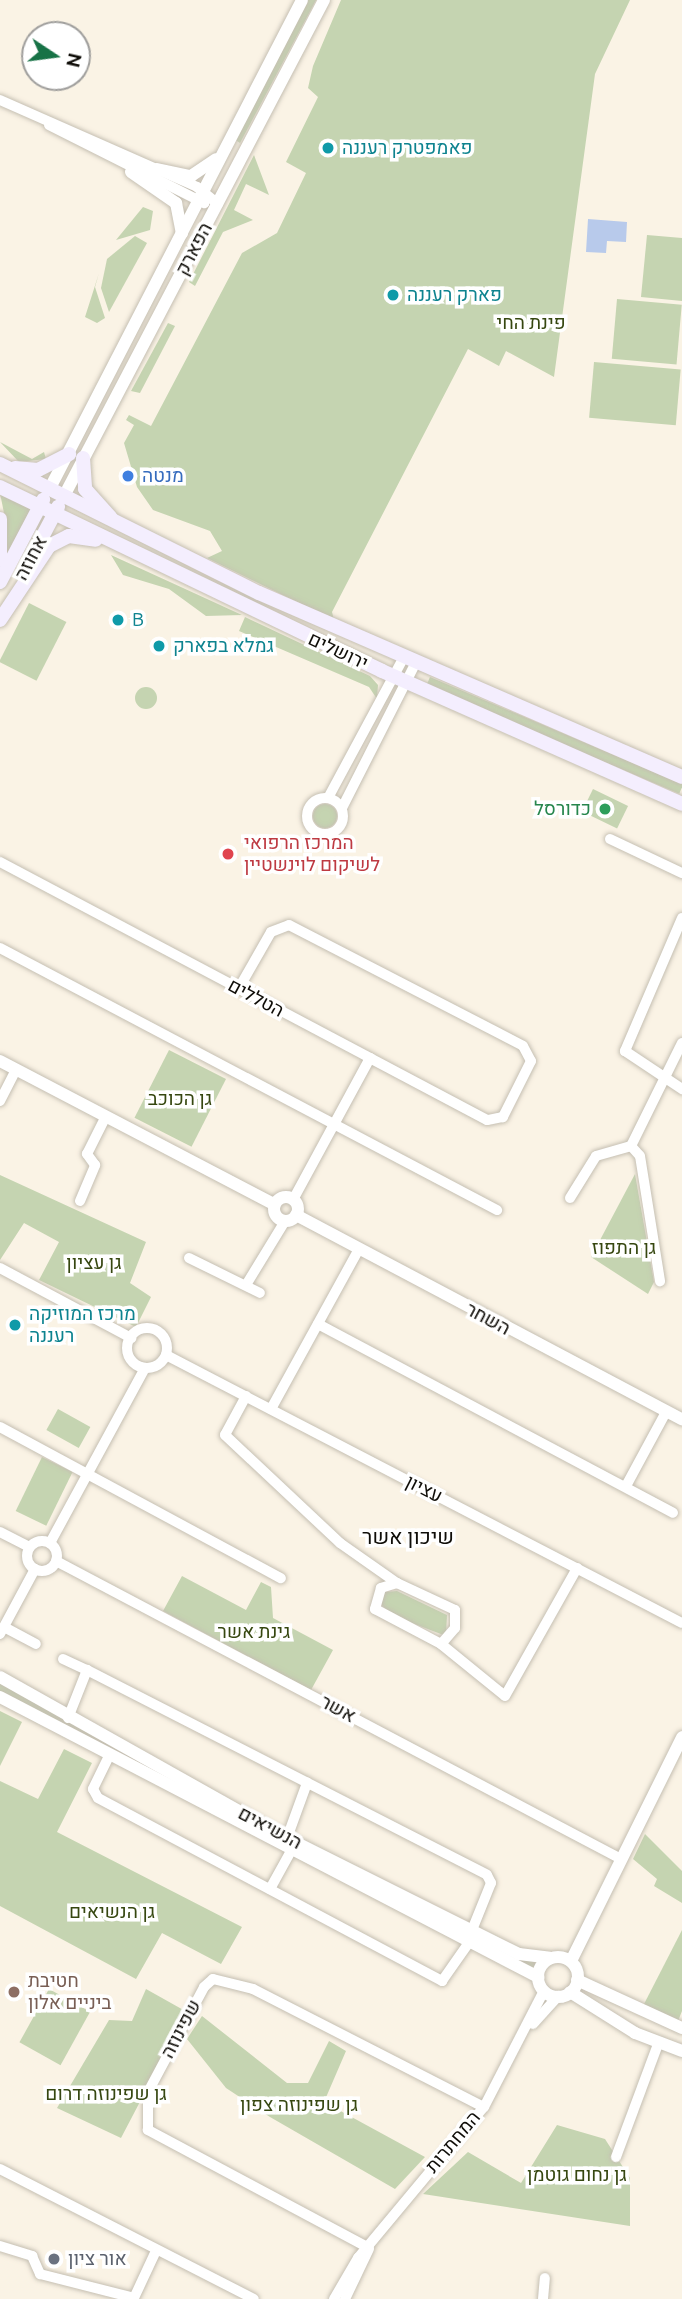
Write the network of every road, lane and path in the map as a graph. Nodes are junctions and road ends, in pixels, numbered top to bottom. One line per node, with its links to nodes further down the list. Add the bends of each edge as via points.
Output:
1 (302, 0): 5 (street, הפארק)
2 (324, 0): 9 (street, הפארק)
3 (0, 100): 4 (street)
4 (48, 125): 6 (street); 7 (street)
5 (226, 149): 6 (street, via 199,174); 8 (street, הפארק)
6 (157, 169): 8 (street)
7 (131, 172): 8 (street); 10 (street, via 176,203 183,221)
8 (203, 197): 9 (street); 10 (street, הפארק)
9 (218, 204): 11 (street, הפארק)
10 (180, 243): 11 (street, הפארק)
11 (76, 456): 12 (main road, via 38,470); 14 (street, הפארק); 15 (street, הפארק); 19 (main road, via 87,494)
12 (3, 465): 14 (main road, ירושלים)
13 (0, 487): 16 (main road, ירושלים)
14 (48, 490): 15 (main road, ירושלים); 16 (main road, אחוזה)
15 (63, 498): 17 (main road, אחוזה); 19 (main road, ירושלים)
16 (39, 507): 17 (main road, ירושלים); 22 (main road, אחוזה)
17 (55, 514): 20 (main road, ירושלים); 23 (main road, אחוזה)
18 (0, 519): 21 (main road)
19 (121, 527): 24 (main road, ירושלים)
20 (115, 544): 23 (main road, via 79,537 54,541); 25 (main road, ירושלים)
21 (0, 560)
22 (0, 582)
23 (0, 619)
24 (409, 662): 25 (street); 26 (main road, ירושלים)
25 (400, 680): 27 (street); 28 (main road, ירושלים); 29 (street)
26 (682, 777)
27 (328, 798): 29 (street); 29 (street, via 309,807 312,829 336,831)
28 (682, 804)
29 (342, 808)
30 (610, 839): 32 (street)
31 (0, 862): 35 (street, הטללים)
32 (682, 873)
33 (682, 918): 40 (street, via 625,1051)
34 (0, 948): 44 (street)
35 (239, 988): 37 (street, הטללים); 37 (street, הטללים, via 271,932 289,925 523,1046 531,1061 503,1116 487,1120)
36 (682, 1043): 40 (street)
37 (370, 1058): 44 (street)
38 (0, 1061): 39 (street)
39 (16, 1069): 42 (street); 43 (street)
40 (666, 1076): 41 (street); 45 (street)
41 (682, 1088)
42 (0, 1101)
43 (106, 1116): 48 (street, via 87,1154 95,1165); 49 (street)
44 (337, 1121): 47 (street); 50 (street)
45 (631, 1146): 46 (street, via 596,1156); 55 (street, via 640,1156)
46 (570, 1198)
47 (293, 1200): 49 (street); 51 (street)
48 (80, 1201)
49 (275, 1205): 51 (street)
50 (497, 1210)
51 (291, 1218): 52 (street, השחר); 56 (street)
52 (359, 1249): 58 (street); 64 (street, השחר)
53 (189, 1258): 56 (street)
54 (0, 1268): 59 (street)
55 (660, 1281)
56 (246, 1285): 57 (street)
57 (260, 1293)
58 (318, 1324): 63 (street); 68 (street)
59 (131, 1338): 60 (street, via 145,1328 158,1332); 61 (street, via 130,1358)
60 (166, 1355): 61 (street); 62 (street, עציון)
61 (145, 1368): 67 (street)
62 (246, 1396): 63 (street, עציון); 77 (street, via 225,1435 340,1543)
63 (271, 1409): 74 (street, עציון)
64 (666, 1412): 65 (street, השחר); 68 (street)
65 (682, 1419)
66 (0, 1427): 67 (street)
67 (85, 1470): 71 (street); 76 (street)
68 (626, 1486): 69 (street)
69 (673, 1514)
70 (0, 1532): 72 (street)
71 (50, 1543): 72 (street); 73 (street)
72 (29, 1547): 75 (street, via 28,1562)
73 (56, 1561): 75 (street, via 45,1571); 91 (street, אשר)
74 (577, 1568): 78 (street, עציון); 81 (street, via 505,1696)
75 (35, 1569): 79 (street)
76 (281, 1577)
77 (397, 1583): 81 (street, via 455,1610 455,1628); 81 (street, via 381,1588 375,1609)
78 (682, 1623)
79 (2, 1631): 80 (street)
80 (36, 1644)
81 (441, 1644)
82 (63, 1659): 83 (street)
83 (87, 1670): 86 (street); 89 (street)
84 (0, 1677): 86 (street, הנשיאים)
85 (0, 1697): 88 (street, הנשיאים)
86 (68, 1718): 90 (street, הנשיאים)
87 (682, 1737): 91 (street)
88 (110, 1754): 90 (street, הנשיאים); 92 (street, via 93,1789 98,1798)
89 (307, 1783): 90 (street); 93 (street, via 487,1875 491,1883)
90 (289, 1844): 92 (street); 93 (street, הנשיאים)
91 (620, 1858): 95 (street)
92 (270, 1889): 93 (street, via 442,1981)
93 (471, 1935): 94 (street, הנשיאים, via 519,1954); 96 (street, הנשיאים)
94 (550, 1958): 95 (street); 96 (street)
95 (571, 1961): 97 (street)
96 (538, 1977): 98 (street)
97 (577, 1980): 99 (street); 100 (street)
98 (544, 1992): 99 (street); 101 (street, המחתרות)
99 (564, 1994): 101 (street, המחתרות); 102 (street)
100 (682, 2028)
101 (528, 2030): 104 (street, המחתרות)
102 (658, 2044): 103 (street); 105 (street)
103 (682, 2051)
104 (484, 2107): 108 (street, המחתרות); 108 (street, שפינוזה, via 253,1989 213,1979 204,1987 148,2092 148,2130)
105 (617, 2157)
106 (0, 2169): 109 (street)
107 (0, 2246): 109 (street, via 32,2256 40,2274 134,2298)
108 (369, 2248): 111 (street, המחתרות); 113 (street, המחתרות)
109 (155, 2253): 112 (street)
110 (545, 2278): 116 (street)
111 (353, 2286): 114 (street, המחתרות); 115 (street)
112 (254, 2299)
113 (334, 2299)
114 (345, 2299)
115 (354, 2299)
116 (543, 2299)

